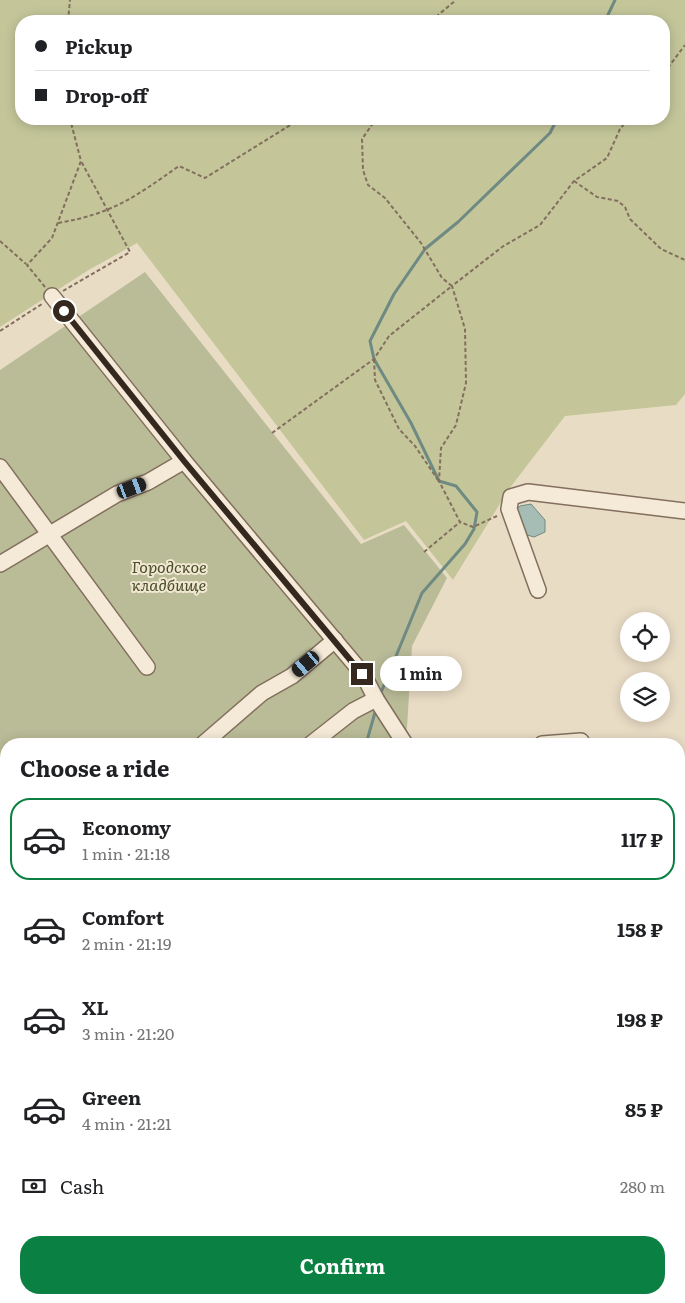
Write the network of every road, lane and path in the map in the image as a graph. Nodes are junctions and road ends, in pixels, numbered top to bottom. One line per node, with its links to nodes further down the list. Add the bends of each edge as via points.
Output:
1 (70, 0): 3 (path)
2 (456, 0): 4 (path)
3 (69, 15)
4 (438, 15)
5 (685, 45): 6 (path)
6 (670, 65)
7 (72, 125): 11 (path)
8 (290, 125): 13 (path, via 205,178 179,166 130,201)
9 (372, 125): 19 (path, via 362,139 363,170 368,184 385,198 421,243 442,278)
10 (623, 125): 12 (path, via 607,158)
11 (81, 161): 13 (path); 14 (path)
12 (574, 181): 17 (path, via 597,197 618,201 625,207 630,220 661,249); 19 (path, via 540,225 502,247)
13 (108, 210): 14 (path, via 90,218); 16 (path)
14 (58, 223): 18 (path, via 52,238)
15 (0, 241): 18 (path)
16 (130, 252)
17 (685, 260)
18 (27, 264): 20 (path)
19 (452, 286): 21 (path, via 388,336); 25 (path, via 465,329 466,383 456,426 441,448)
20 (52, 296): 23 (street)
21 (374, 359): 22 (path); 25 (path, via 374,380 399,429)
22 (272, 433)
23 (184, 461): 29 (street, via 148,482 116,494); 33 (street)
24 (0, 467): 29 (street)
25 (439, 481): 28 (path)
26 (508, 509): 27 (street, via 510,497 528,492); 28 (path, via 475,526); 32 (street)
27 (685, 511)
28 (460, 522): 30 (path)
29 (48, 535): 31 (street); 34 (street)
30 (424, 552)
31 (0, 564)
32 (538, 590)
33 (335, 640): 35 (street, via 362,674); 36 (street, via 292,676 262,693)
34 (147, 667)
35 (376, 699): 37 (street, via 353,711); 38 (street)
36 (210, 738)
37 (319, 738)
38 (402, 738)

